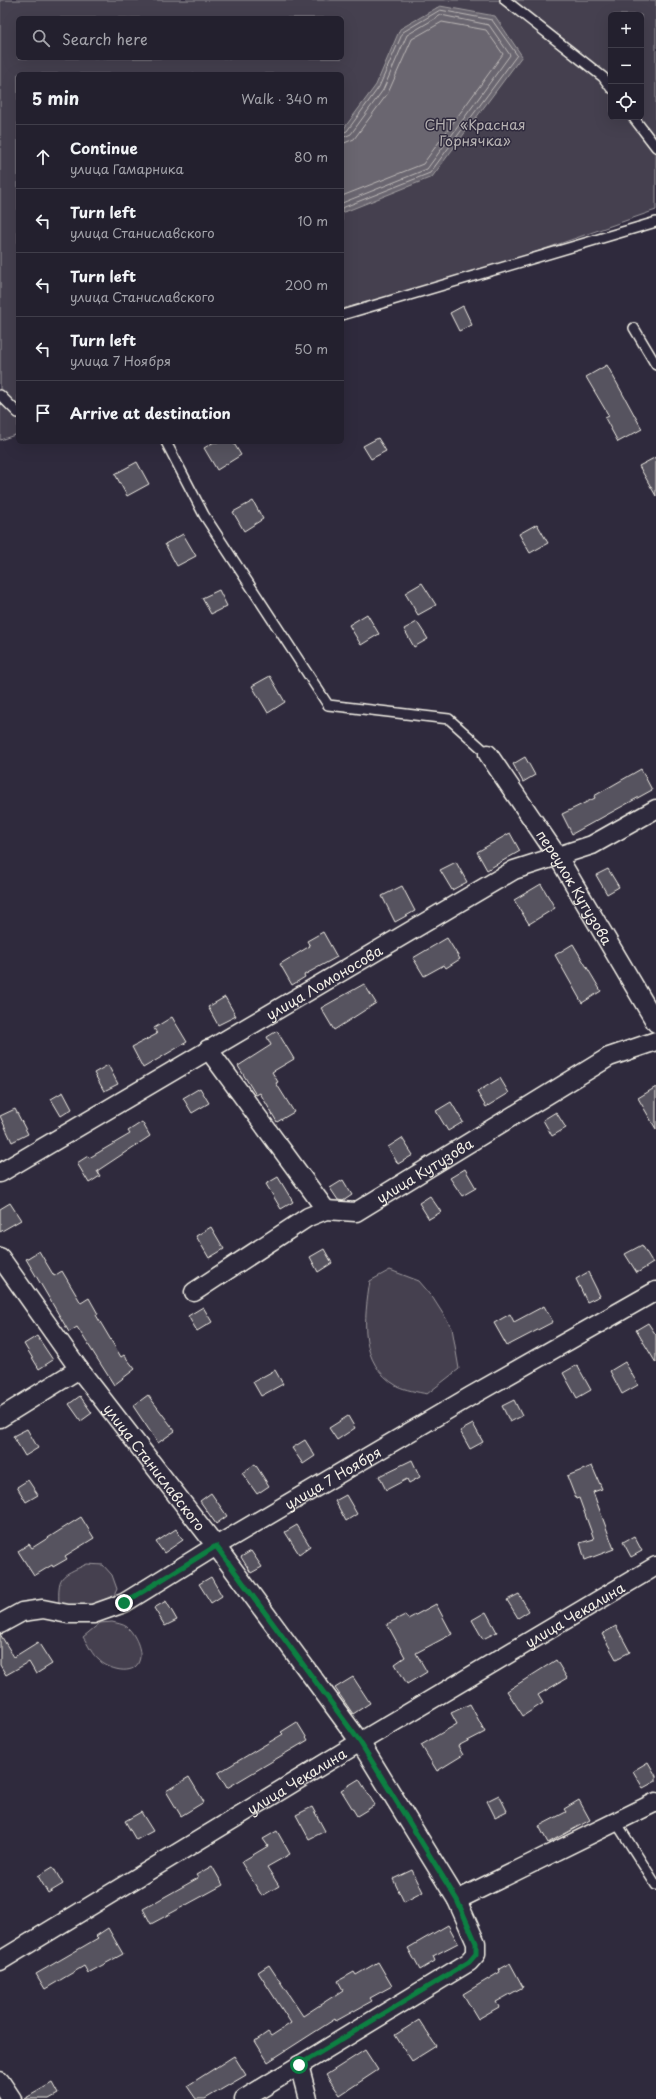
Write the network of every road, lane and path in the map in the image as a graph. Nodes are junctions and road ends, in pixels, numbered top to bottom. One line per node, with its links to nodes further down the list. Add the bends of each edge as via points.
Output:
1 (505, 0): 2 (lane)
2 (608, 84)
3 (635, 120): 4 (lane)
4 (656, 147)
5 (656, 222): 6 (lane)
6 (344, 314)
7 (634, 328): 8 (lane)
8 (656, 365)
9 (0, 395): 10 (lane)
10 (16, 411)
11 (167, 444): 12 (lane, via 204,515 328,706 449,719)
12 (488, 754): 14 (street, переулок Кутузова)
13 (656, 809): 14 (street, улица Ломоносова, via 592,845)
14 (558, 857): 15 (street, переулок Кутузова); 17 (street, улица Ломоносова, via 514,870)
15 (656, 1023)
16 (656, 1041): 19 (street, улица Кутузова, via 609,1057 356,1212)
17 (208, 1049): 18 (street, улица Ломоносова); 19 (street)
18 (0, 1173)
19 (326, 1210): 22 (street, улица Кутузова, via 308,1217)
20 (0, 1257): 23 (street, улица Станиславского)
21 (656, 1291): 25 (street, улица 7 Ноября)
22 (194, 1292)
23 (79, 1369): 24 (street); 25 (street, улица Станиславского)
24 (0, 1418)
25 (216, 1546): 27 (street, улица 7 Ноября, via 124,1603 93,1614 68,1614 43,1609 22,1612); 28 (street, улица Станиславского)
26 (656, 1566): 28 (street, улица Чекалина)
27 (0, 1624)
28 (360, 1742): 32 (street, улица Станиславского); 33 (street, улица Чекалина)
29 (656, 1802): 30 (street)
30 (616, 1822): 31 (lane); 32 (street)
31 (656, 1884)
32 (457, 1900): 34 (street, улица Станиславского, via 476,1943 476,1954 469,1962)
33 (0, 1961)
34 (299, 2065): 37 (street); 38 (street)
35 (0, 2081): 36 (street)
36 (12, 2099)
37 (244, 2099)
38 (308, 2099)

